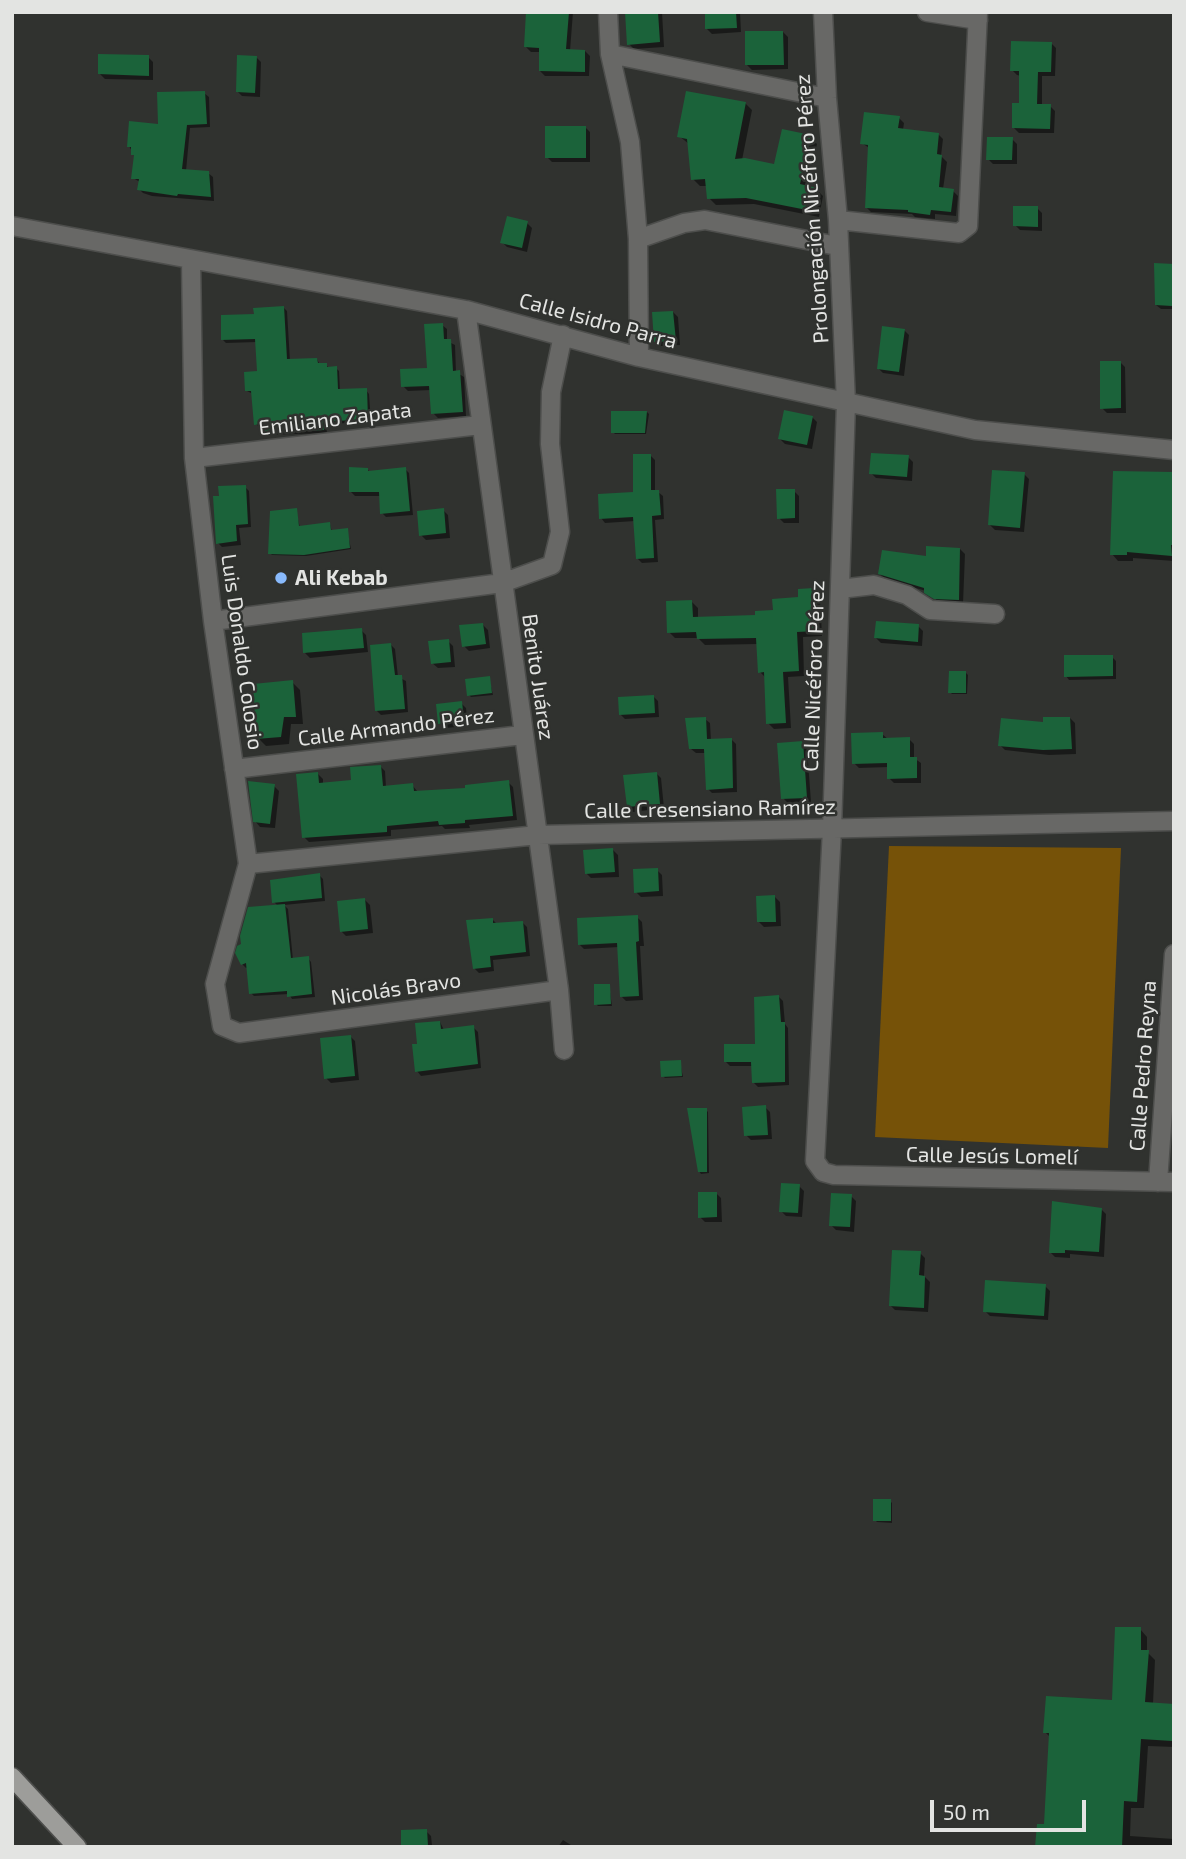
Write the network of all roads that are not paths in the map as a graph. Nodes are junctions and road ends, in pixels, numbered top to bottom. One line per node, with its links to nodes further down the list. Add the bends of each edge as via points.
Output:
1 (608, 12): 5 (street)
2 (823, 12): 6 (street, Prolongación Nicéforo Pérez)
3 (927, 12): 4 (street)
4 (978, 16): 7 (street, via 968,226 959,233)
5 (610, 54): 6 (street); 9 (street, via 630,142)
6 (827, 98): 7 (street, Prolongación Nicéforo Pérez)
7 (838, 220): 10 (street, Prolongación Nicéforo Pérez)
8 (12, 226): 11 (street, Calle Isidro Parra)
9 (638, 239): 10 (street, via 705,220); 14 (street)
10 (837, 246): 15 (street, Prolongación Nicéforo Pérez)
11 (191, 261): 12 (street, Calle Isidro Parra); 18 (street, Luis Donaldo Colosio)
12 (466, 310): 13 (street, Calle Isidro Parra); 16 (street, Benito Juárez)
13 (563, 335): 14 (street, Calle Isidro Parra); 19 (street, via 551,392 550,444 560,532 552,565)
14 (639, 357): 15 (street, Calle Isidro Parra)
15 (846, 403): 17 (street, Calle Isidro Parra, via 975,430); 20 (street, Calle Nicéforo Pérez)
16 (480, 425): 18 (street, Emiliano Zapata); 19 (street, Benito Juárez)
17 (1174, 450)
18 (194, 458): 22 (street, Luis Donaldo Colosio)
19 (502, 583): 22 (street); 23 (street, Benito Juárez)
20 (840, 589): 21 (street, via 874,585 907,595 930,610); 26 (street, Calle Nicéforo Pérez)
21 (995, 614)
22 (213, 621): 24 (street, Luis Donaldo Colosio)
23 (522, 735): 24 (street, Calle Armando Pérez); 27 (street, Benito Juárez)
24 (234, 769): 28 (street, Luis Donaldo Colosio)
25 (1174, 821): 26 (street, Calle Cresensiano Ramírez)
26 (832, 829): 27 (street, Calle Cresensiano Ramírez); 33 (street, Calle Nicéforo Pérez)
27 (538, 835): 28 (street, Calle Cresensiano Ramírez); 30 (street, Benito Juárez)
28 (248, 864): 31 (street, Luis Donaldo Colosio, via 215,984 222,1026)
29 (1174, 954): 34 (street, Calle Pedro Reyna)
30 (559, 990): 31 (street, Nicolás Bravo); 32 (street, Benito Juárez)
31 (239, 1033)
32 (564, 1050)
33 (815, 1161): 34 (street, Calle Jesús Lomelí, via 834,1175)
34 (1166, 1182)
35 (12, 1777): 36 (main road)
36 (77, 1847)

